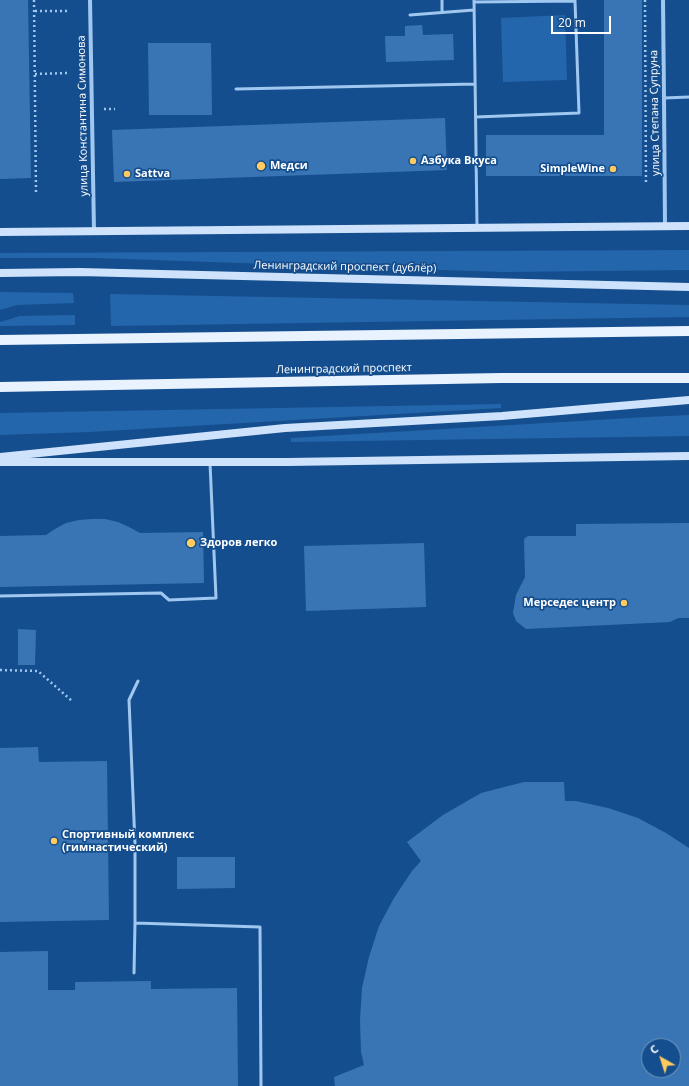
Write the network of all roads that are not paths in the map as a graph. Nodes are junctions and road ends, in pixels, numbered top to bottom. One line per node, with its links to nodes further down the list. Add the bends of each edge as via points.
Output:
1 (90, 0): 16 (street, улица Константина Симонова)
2 (442, 0): 6 (lane)
3 (663, 0): 11 (street, улица Степана Супруна)
4 (474, 1): 5 (lane); 12 (lane, via 575,2 579,113)
5 (474, 10): 6 (lane); 8 (lane)
6 (442, 12): 7 (lane)
7 (410, 14)
8 (475, 84): 9 (lane); 12 (lane)
9 (236, 88)
10 (689, 97): 11 (lane)
11 (664, 98): 13 (street, улица Степана Супруна)
12 (476, 117): 15 (lane)
13 (665, 226): 14 (main road); 15 (main road)
14 (689, 226)
15 (477, 228): 16 (main road)
16 (94, 231): 17 (main road)
17 (0, 232)
18 (0, 273): 19 (main road, Ленинградский проспект (дублёр), via 80,272)
19 (689, 287)
20 (689, 331): 21 (main road)
21 (0, 340)
22 (689, 378): 23 (main road, Ленинградский проспект, via 501,378)
23 (0, 387)
24 (689, 400): 26 (main road, via 502,416 285,428)
25 (689, 456): 28 (main road)
26 (0, 457)
27 (0, 462): 28 (main road)
28 (210, 462): 29 (lane, via 216,598 169,600 162,593)
29 (0, 596)
30 (138, 681): 31 (lane, via 129,700 135,844)
31 (135, 924): 32 (lane); 33 (lane, via 260,927)
32 (134, 973)
33 (261, 1086)

